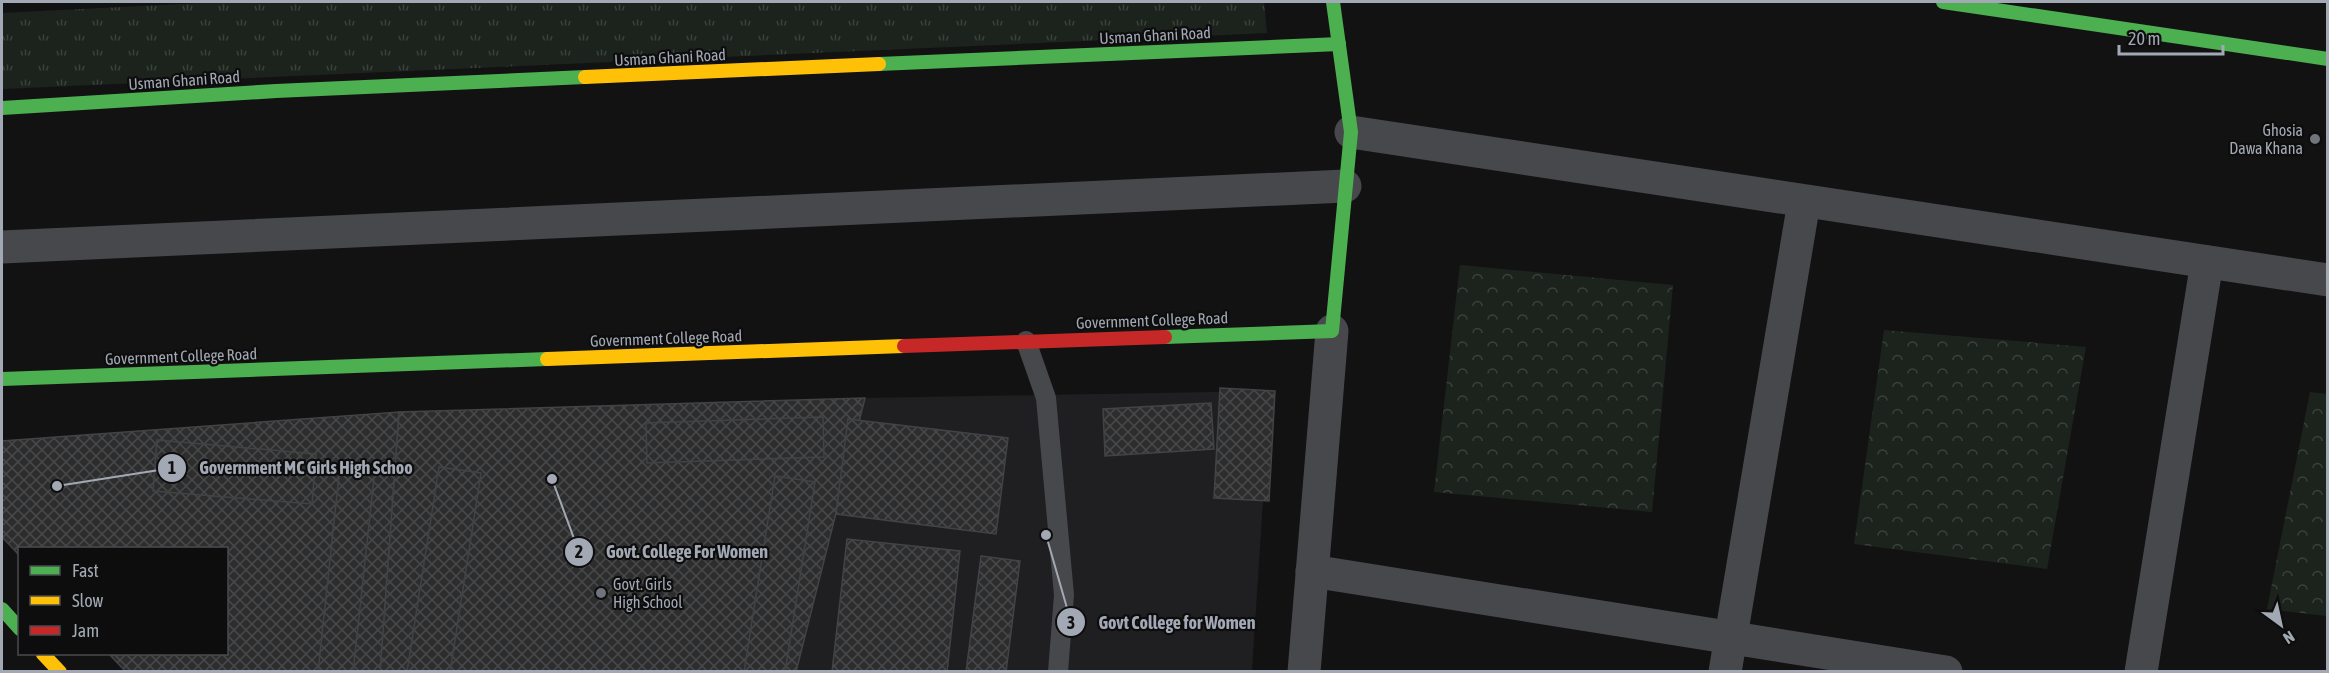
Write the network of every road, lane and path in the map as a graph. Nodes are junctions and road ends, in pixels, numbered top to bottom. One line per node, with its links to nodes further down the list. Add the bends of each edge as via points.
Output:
1 (1333, 2): 3 (street)
2 (1943, 2): 4 (street)
3 (1339, 44): 5 (street, Usman Ghani Road, via 300,90); 6 (street)
4 (2328, 59)
5 (2, 108)
6 (1351, 132): 7 (street); 8 (street)
7 (1345, 186): 9 (street); 12 (street)
8 (1804, 202): 10 (street); 18 (street)
9 (2, 247)
10 (2207, 262): 11 (street); 25 (street)
11 (2328, 280)
12 (1332, 331): 13 (street, Government College Road); 15 (street)
13 (1026, 341): 14 (street, Government College Road); 21 (lane, via 1046,398 1064,595)
14 (2, 379)
15 (1312, 571): 18 (street); 22 (street)
16 (2, 609): 17 (street)
17 (18, 627)
18 (1731, 637): 23 (street); 24 (street)
19 (44, 655): 20 (street)
20 (60, 672)
21 (1058, 672)
22 (1304, 672)
23 (1725, 672)
24 (1946, 672)
25 (2141, 672)

